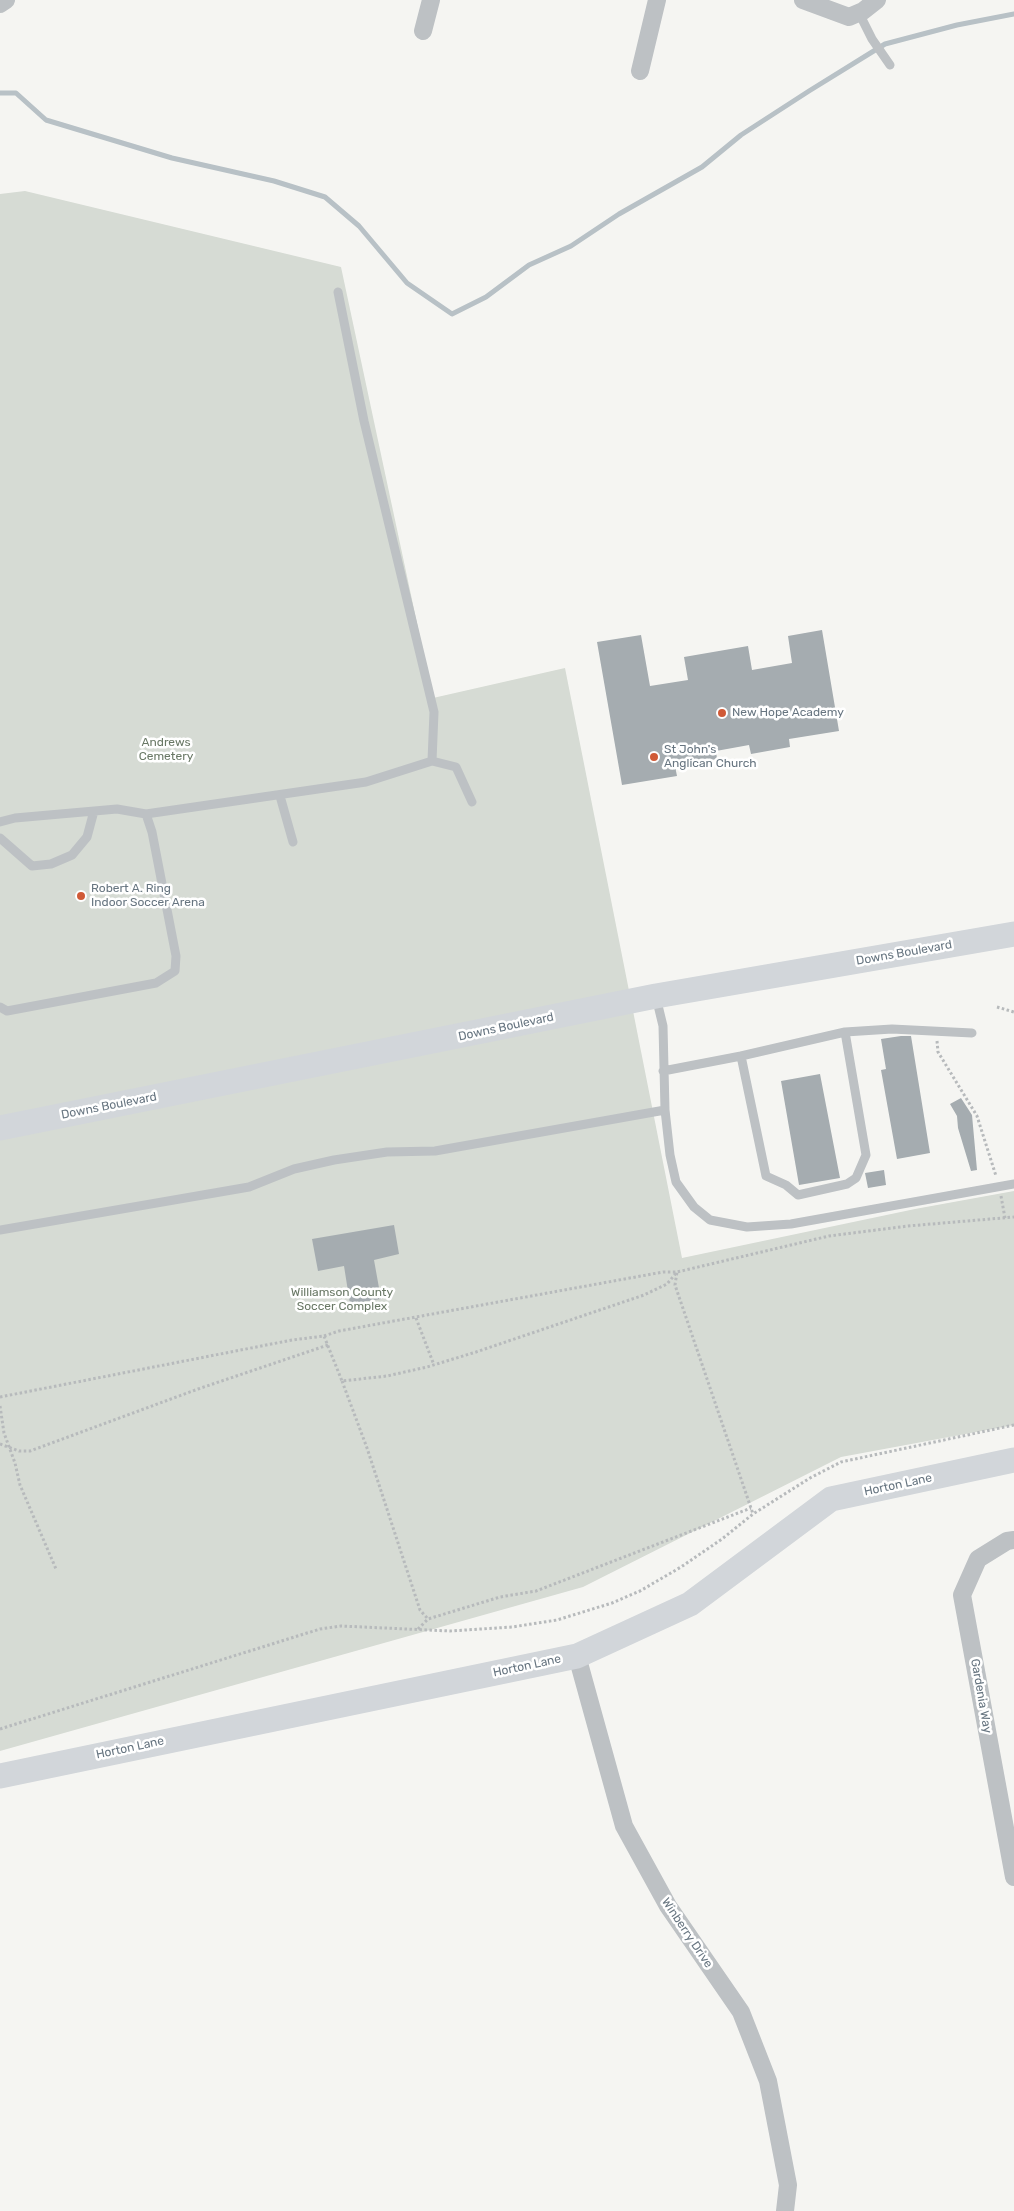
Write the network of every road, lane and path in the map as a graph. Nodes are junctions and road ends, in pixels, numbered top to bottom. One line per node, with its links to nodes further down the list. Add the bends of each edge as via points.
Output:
1 (6, 0): 6 (street)
2 (431, 0): 8 (street)
3 (657, 0): 10 (street)
4 (803, 0): 7 (street)
5 (877, 0): 7 (street)
6 (0, 4)
7 (854, 15): 9 (lane)
8 (423, 31)
9 (887, 62)
10 (640, 71)
11 (338, 292): 12 (lane, via 364,421 434,712)
12 (432, 761): 13 (lane, via 366,782); 14 (lane, via 456,767)
13 (280, 796): 16 (lane); 19 (lane)
14 (472, 802)
15 (94, 811): 16 (lane, via 117,809); 17 (lane); 18 (lane, via 87,836 72,855 51,864 32,866)
16 (146, 814): 22 (lane, via 174,946 175,971 156,983 7,1011)
17 (0, 822)
18 (0, 838)
19 (293, 842)
20 (1014, 934): 21 (street, Downs Boulevard)
21 (656, 996): 29 (lane, via 663,1026); 31 (street, Downs Boulevard)
22 (0, 1007)
23 (997, 1007): 24 (path)
24 (1014, 1012)
25 (844, 1032): 26 (lane, via 892,1029); 28 (lane); 28 (lane, via 866,1155 856,1178 847,1184 823,1190 798,1195 766,1176)
26 (972, 1033)
27 (936, 1037): 32 (path, via 938,1052 977,1116)
28 (741, 1056): 29 (lane)
29 (663, 1071): 30 (lane)
30 (665, 1110): 33 (lane, via 676,1182 694,1207 710,1220 747,1227 792,1224); 37 (lane, via 435,1151 387,1152 334,1160 294,1169 249,1187)
31 (0, 1128)
32 (996, 1176)
33 (1014, 1184)
34 (1001, 1195): 36 (path)
35 (1014, 1217): 36 (path)
36 (1005, 1218): 38 (path, via 829,1236)
37 (0, 1230)
38 (677, 1272): 39 (path); 42 (path, via 668,1284 644,1295); 50 (path, via 675,1285)
39 (416, 1318): 40 (path); 42 (path)
40 (324, 1336): 41 (path); 44 (path)
41 (328, 1345): 43 (path); 48 (path, via 30,1450 19,1452)
42 (434, 1365): 43 (path, via 387,1376)
43 (342, 1381): 54 (path, via 420,1610)
44 (0, 1397)
45 (0, 1406): 48 (path)
46 (1014, 1426): 51 (path, via 841,1462)
47 (0, 1444): 48 (path)
48 (8, 1447): 53 (path, via 16,1464 20,1485)
49 (1014, 1460): 56 (street, Horton Lane, via 831,1499 690,1604)
50 (750, 1508): 51 (path); 54 (path, via 536,1591 500,1597)
51 (753, 1514): 55 (path, via 681,1567 612,1603 557,1620 512,1627 450,1631)
52 (1014, 1540): 59 (street, Gardenia Way, via 978,1559 962,1595)
53 (56, 1569)
54 (428, 1619): 55 (path)
55 (418, 1629): 57 (path, via 341,1626 320,1629)
56 (577, 1656): 58 (street, Horton Lane); 60 (street, Winberry Drive, via 624,1826 668,1906 741,2012 768,2081 788,2185)
57 (0, 1729)
58 (0, 1776)
59 (1013, 1867)
60 (785, 2211)

